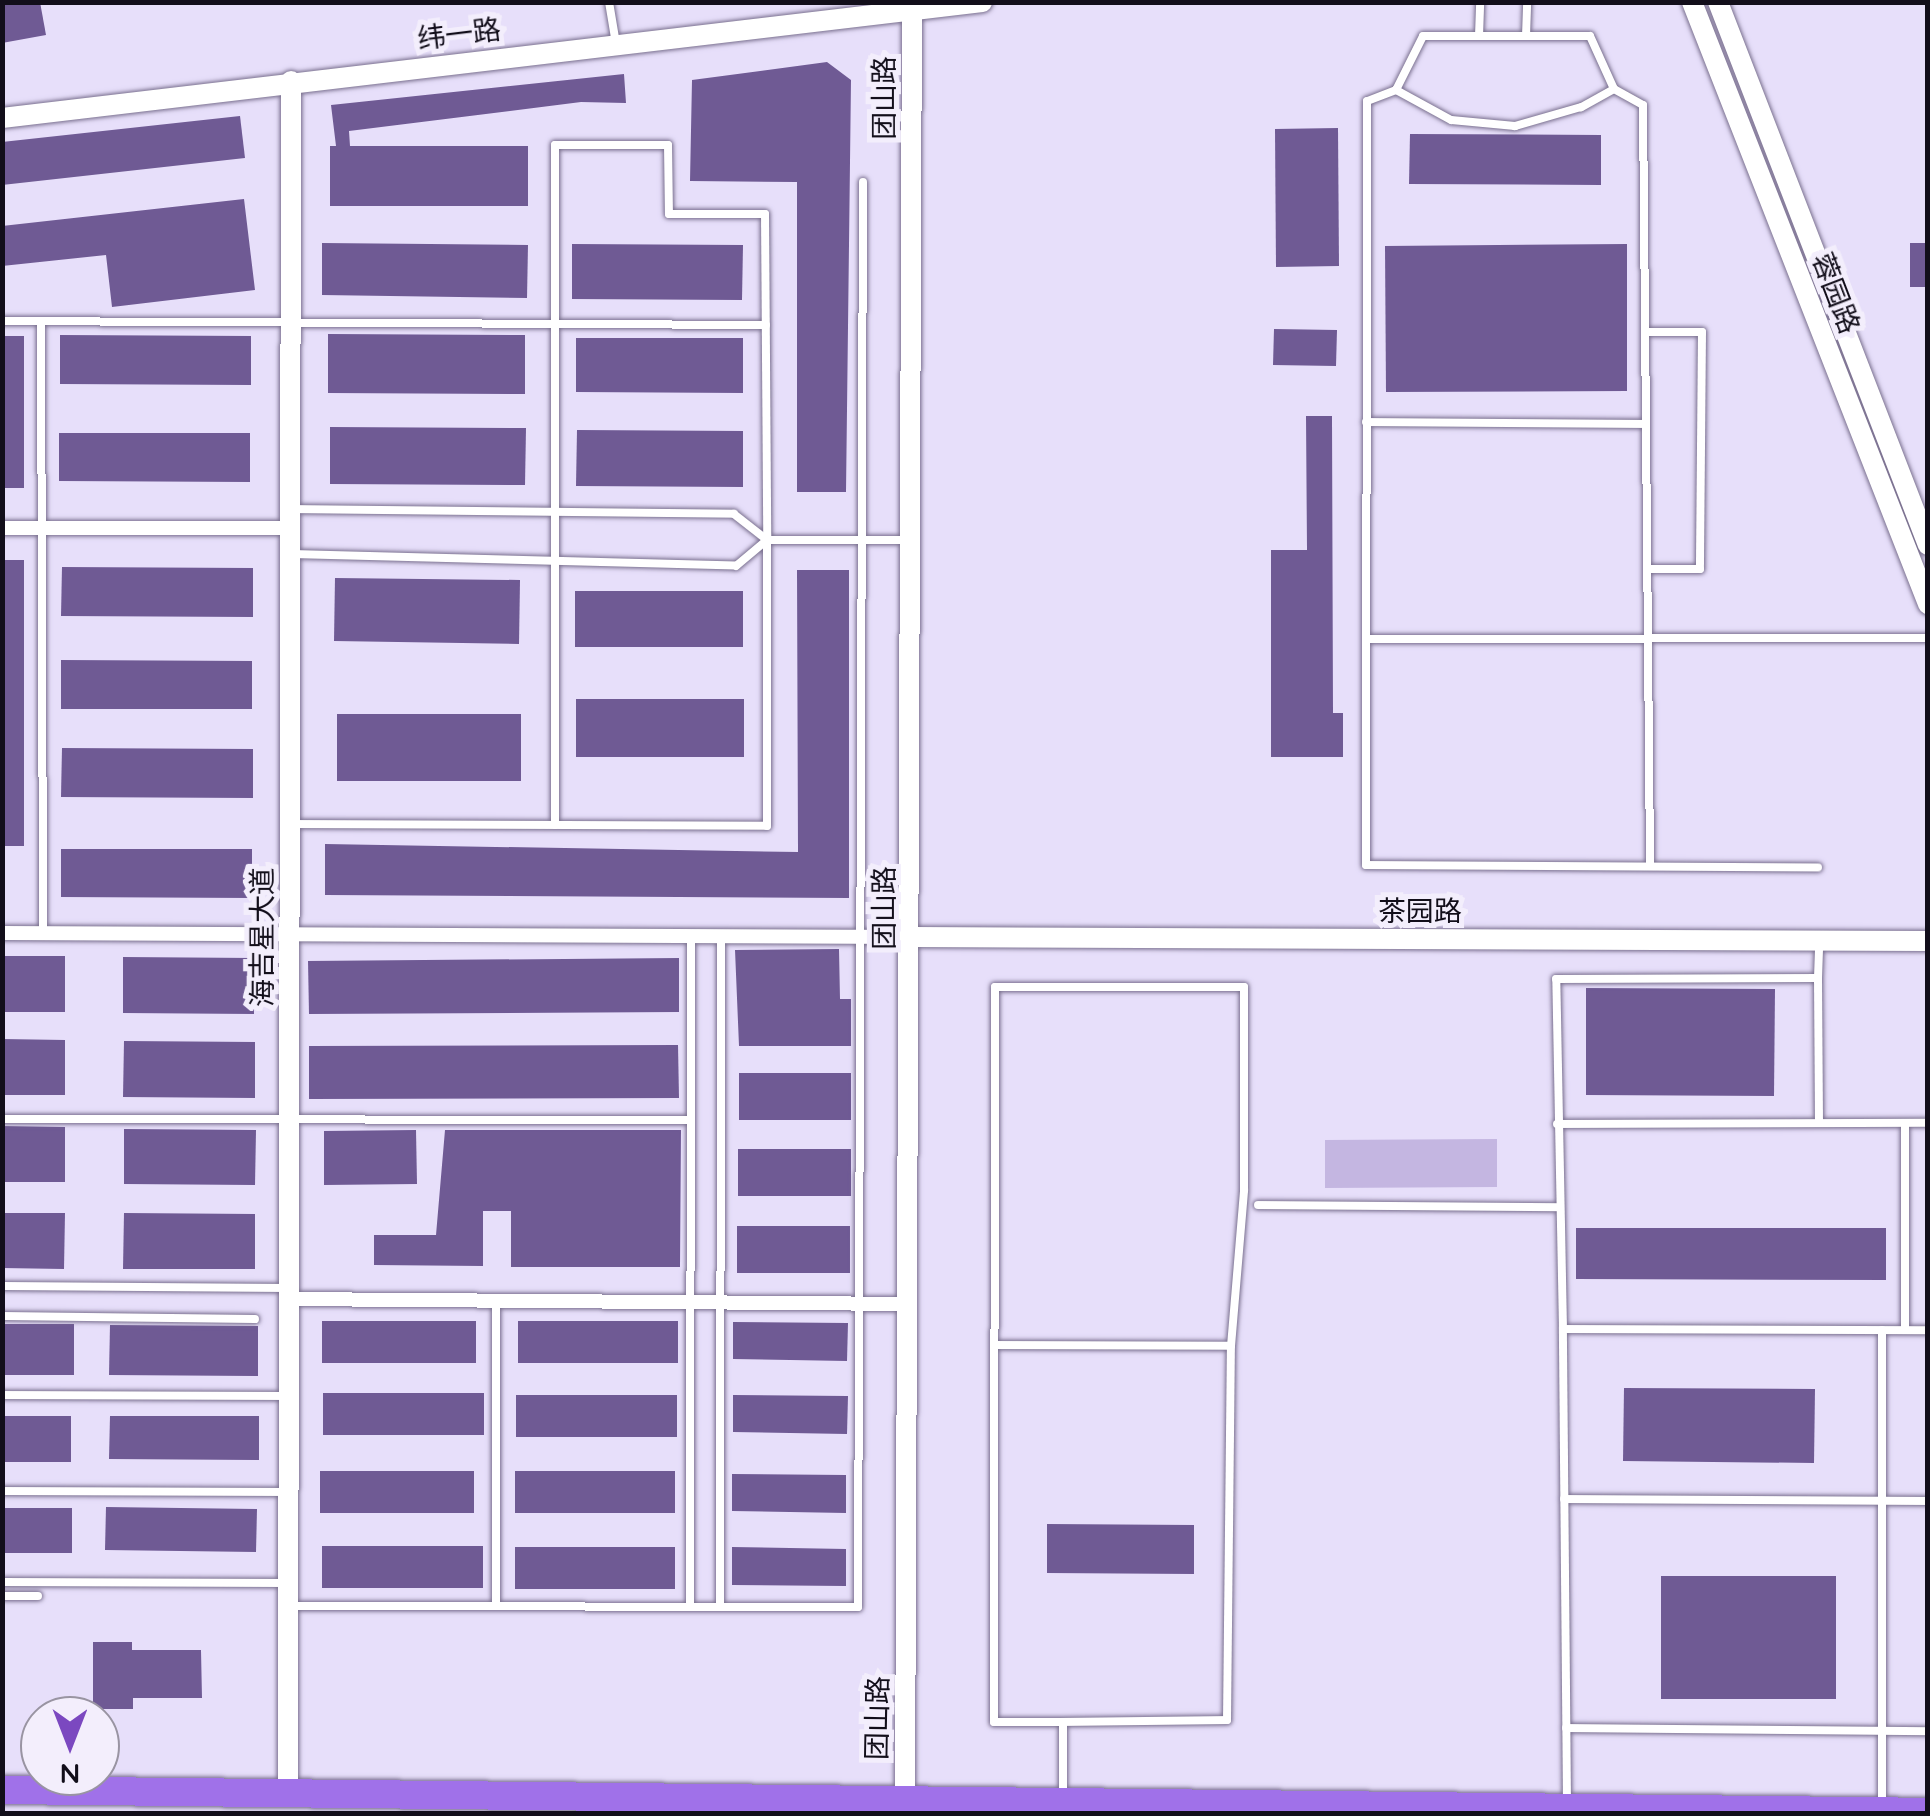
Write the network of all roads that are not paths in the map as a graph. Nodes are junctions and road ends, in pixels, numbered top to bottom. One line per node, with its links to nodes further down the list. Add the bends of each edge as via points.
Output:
1 (609, 2): 10 (lane)
2 (982, 2): 7 (street, 纬一路)
3 (1480, 2): 8 (lane)
4 (1527, 2): 9 (lane)
5 (1692, 2): 35 (street, 蓉园路)
6 (1718, 2): 31 (street, 蓉园路)
7 (912, 6): 10 (street, 纬一路); 30 (street, 团山路)
8 (1479, 36): 9 (lane); 13 (lane, via 1423,36)
9 (1526, 36): 12 (lane, via 1590,36)
10 (616, 44): 11 (street, 纬一路)
11 (291, 81): 14 (street, 纬一路); 18 (street, 海吉星大道)
12 (1614, 89): 13 (lane, via 1580,108 1515,126 1451,120); 21 (lane, via 1642,105)
13 (1396, 90): 22 (lane, via 1367,101)
14 (2, 118)
15 (862, 182): 29 (lane)
16 (2, 321): 17 (lane)
17 (41, 321): 18 (lane); 27 (lane)
18 (291, 321): 19 (lane); 25 (street, 海吉星大道)
19 (555, 324): 20 (lane); 20 (lane, via 555,146 668,145 668,214 766,214); 24 (lane)
20 (766, 325): 28 (lane)
21 (1645, 332): 23 (lane); 34 (lane, via 1702,332 1700,568)
22 (1366, 422): 23 (lane); 38 (lane)
23 (1646, 424): 34 (lane)
24 (555, 512): 25 (lane); 28 (lane, via 734,514); 33 (lane)
25 (290, 519): 27 (street); 32 (street, 海吉星大道)
26 (2, 528): 27 (street)
27 (41, 528): 44 (lane)
28 (767, 540): 29 (lane); 33 (lane, via 736,566); 40 (lane, via 767,826)
29 (861, 540): 30 (lane); 48 (lane)
30 (910, 540): 49 (street, 团山路)
31 (1928, 545)
32 (290, 554): 33 (lane, via 518,556); 39 (street, 海吉星大道)
33 (555, 565): 40 (lane)
34 (1647, 569): 36 (lane)
35 (1928, 604)
36 (1648, 638): 37 (lane); 38 (lane); 41 (lane)
37 (1928, 638)
38 (1366, 639): 41 (lane, via 1366,865)
39 (290, 824): 40 (lane); 45 (street, 海吉星大道)
40 (555, 825)
41 (1650, 866): 42 (lane)
42 (1818, 867)
43 (2, 933): 44 (street)
44 (43, 933): 45 (street)
45 (289, 934): 46 (street); 55 (street, 海吉星大道)
46 (690, 936): 47 (street); 54 (lane)
47 (721, 936): 48 (street); 66 (lane)
48 (860, 937): 49 (street); 67 (lane)
49 (912, 937): 50 (street, 茶园路); 68 (street, 团山路)
50 (1819, 940): 51 (street, 茶园路); 52 (lane)
51 (1928, 942)
52 (1818, 978): 56 (lane); 59 (lane, via 1556,979)
53 (2, 1119): 55 (lane)
54 (690, 1120): 55 (lane); 65 (lane)
55 (289, 1121): 63 (street, 海吉星大道)
56 (1819, 1123): 57 (lane); 59 (lane)
57 (1904, 1123): 58 (lane); 73 (lane)
58 (1928, 1123)
59 (1557, 1124): 61 (lane)
60 (1258, 1204): 61 (lane)
61 (1559, 1207): 71 (lane)
62 (2, 1286): 63 (lane)
63 (289, 1294): 64 (street); 78 (street, 海吉星大道)
64 (496, 1300): 65 (street); 89 (lane)
65 (690, 1302): 66 (street); 90 (lane)
66 (721, 1302): 67 (street); 91 (lane)
67 (858, 1304): 68 (street); 91 (lane, via 858,1607)
68 (908, 1304): 99 (street, 团山路)
69 (2, 1316): 70 (lane)
70 (255, 1319)
71 (1562, 1329): 72 (lane); 81 (lane)
72 (1882, 1330): 73 (lane); 82 (lane)
73 (1905, 1330): 74 (lane)
74 (1928, 1330)
75 (994, 1345): 76 (lane); 76 (lane, via 995,987 1244,987 1244,1190); 92 (lane, via 994,1722)
76 (1231, 1346): 92 (lane, via 1227,1720)
77 (2, 1396): 78 (lane)
78 (288, 1396): 80 (street, 海吉星大道)
79 (2, 1491): 80 (lane)
80 (288, 1492): 85 (street, 海吉星大道)
81 (1564, 1500): 82 (lane); 93 (lane)
82 (1882, 1501): 83 (lane); 94 (lane)
83 (1928, 1501)
84 (2, 1582): 85 (lane)
85 (288, 1583): 88 (street, 海吉星大道)
86 (2, 1596): 87 (lane)
87 (38, 1596)
88 (288, 1606): 89 (lane); 97 (street, 海吉星大道)
89 (496, 1606): 90 (lane)
90 (690, 1607): 91 (lane)
91 (720, 1607)
92 (1063, 1722): 98 (lane)
93 (1566, 1728): 94 (lane); 100 (lane)
94 (1882, 1730): 95 (lane); 102 (lane)
95 (1928, 1731)
96 (2, 1790): 97 (highway)
97 (288, 1793): 99 (highway)
98 (1063, 1802): 99 (highway); 101 (highway)
99 (905, 1807)
100 (1567, 1808): 101 (highway); 102 (highway)
101 (1515, 1810)
102 (1882, 1812): 103 (highway)
103 (1928, 1812)

